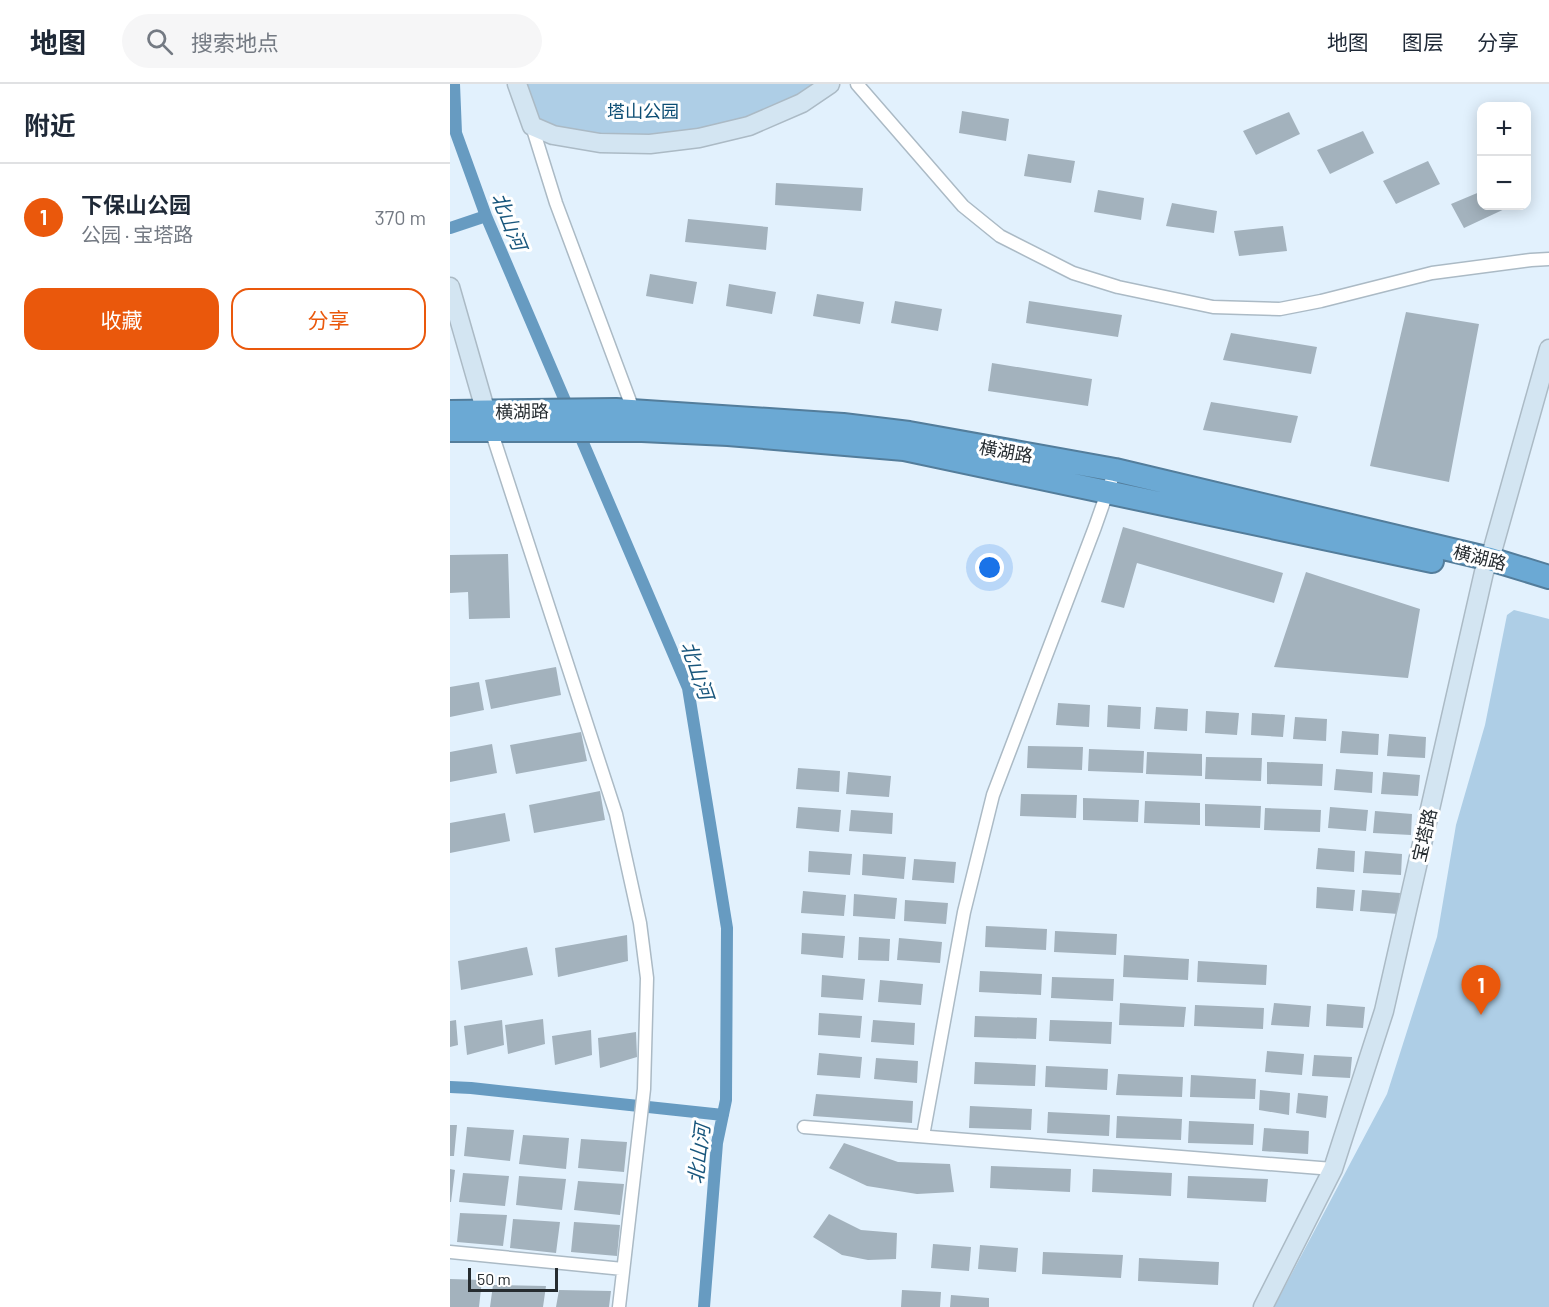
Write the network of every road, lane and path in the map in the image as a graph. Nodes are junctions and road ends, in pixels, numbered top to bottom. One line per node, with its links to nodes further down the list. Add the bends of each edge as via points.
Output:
1 (517, 84): 4 (street)
2 (830, 84): 4 (street, via 801,103 749,126 699,138 650,144 600,143 553,135)
3 (857, 84): 5 (street, via 963,206 1000,236 1073,273 1118,287 1214,307 1280,309 1432,273)
4 (532, 126): 9 (street)
5 (1549, 259)
6 (450, 287): 10 (street)
7 (1549, 349): 15 (street, 宝塔路)
8 (450, 412): 10 (highway, 横湖路)
9 (630, 417): 11 (highway, 横湖路); 11 (highway, 横湖路); 13 (highway, 横湖路, via 843,425); 14 (highway, 横湖路, via 728,434 903,449)
10 (488, 421): 11 (highway, 横湖路); 12 (highway, 横湖路); 22 (street, via 616,814 640,923 647,978 644,1089)
11 (517, 421)
12 (450, 430)
13 (1115, 470): 14 (street); 15 (highway, 横湖路)
14 (1108, 492): 15 (highway, 横湖路); 19 (street, via 993,795 964,912)
15 (1487, 565): 16 (highway, 横湖路); 17 (highway, 横湖路); 20 (street, 宝塔路, via 1384,1011)
16 (1549, 576)
17 (1549, 591)
18 (804, 1127): 19 (street)
19 (923, 1136): 20 (street)
20 (1333, 1169): 24 (street, 宝塔路)
21 (450, 1252): 22 (street)
22 (623, 1269): 23 (street)
23 (619, 1307)
24 (1263, 1307)

